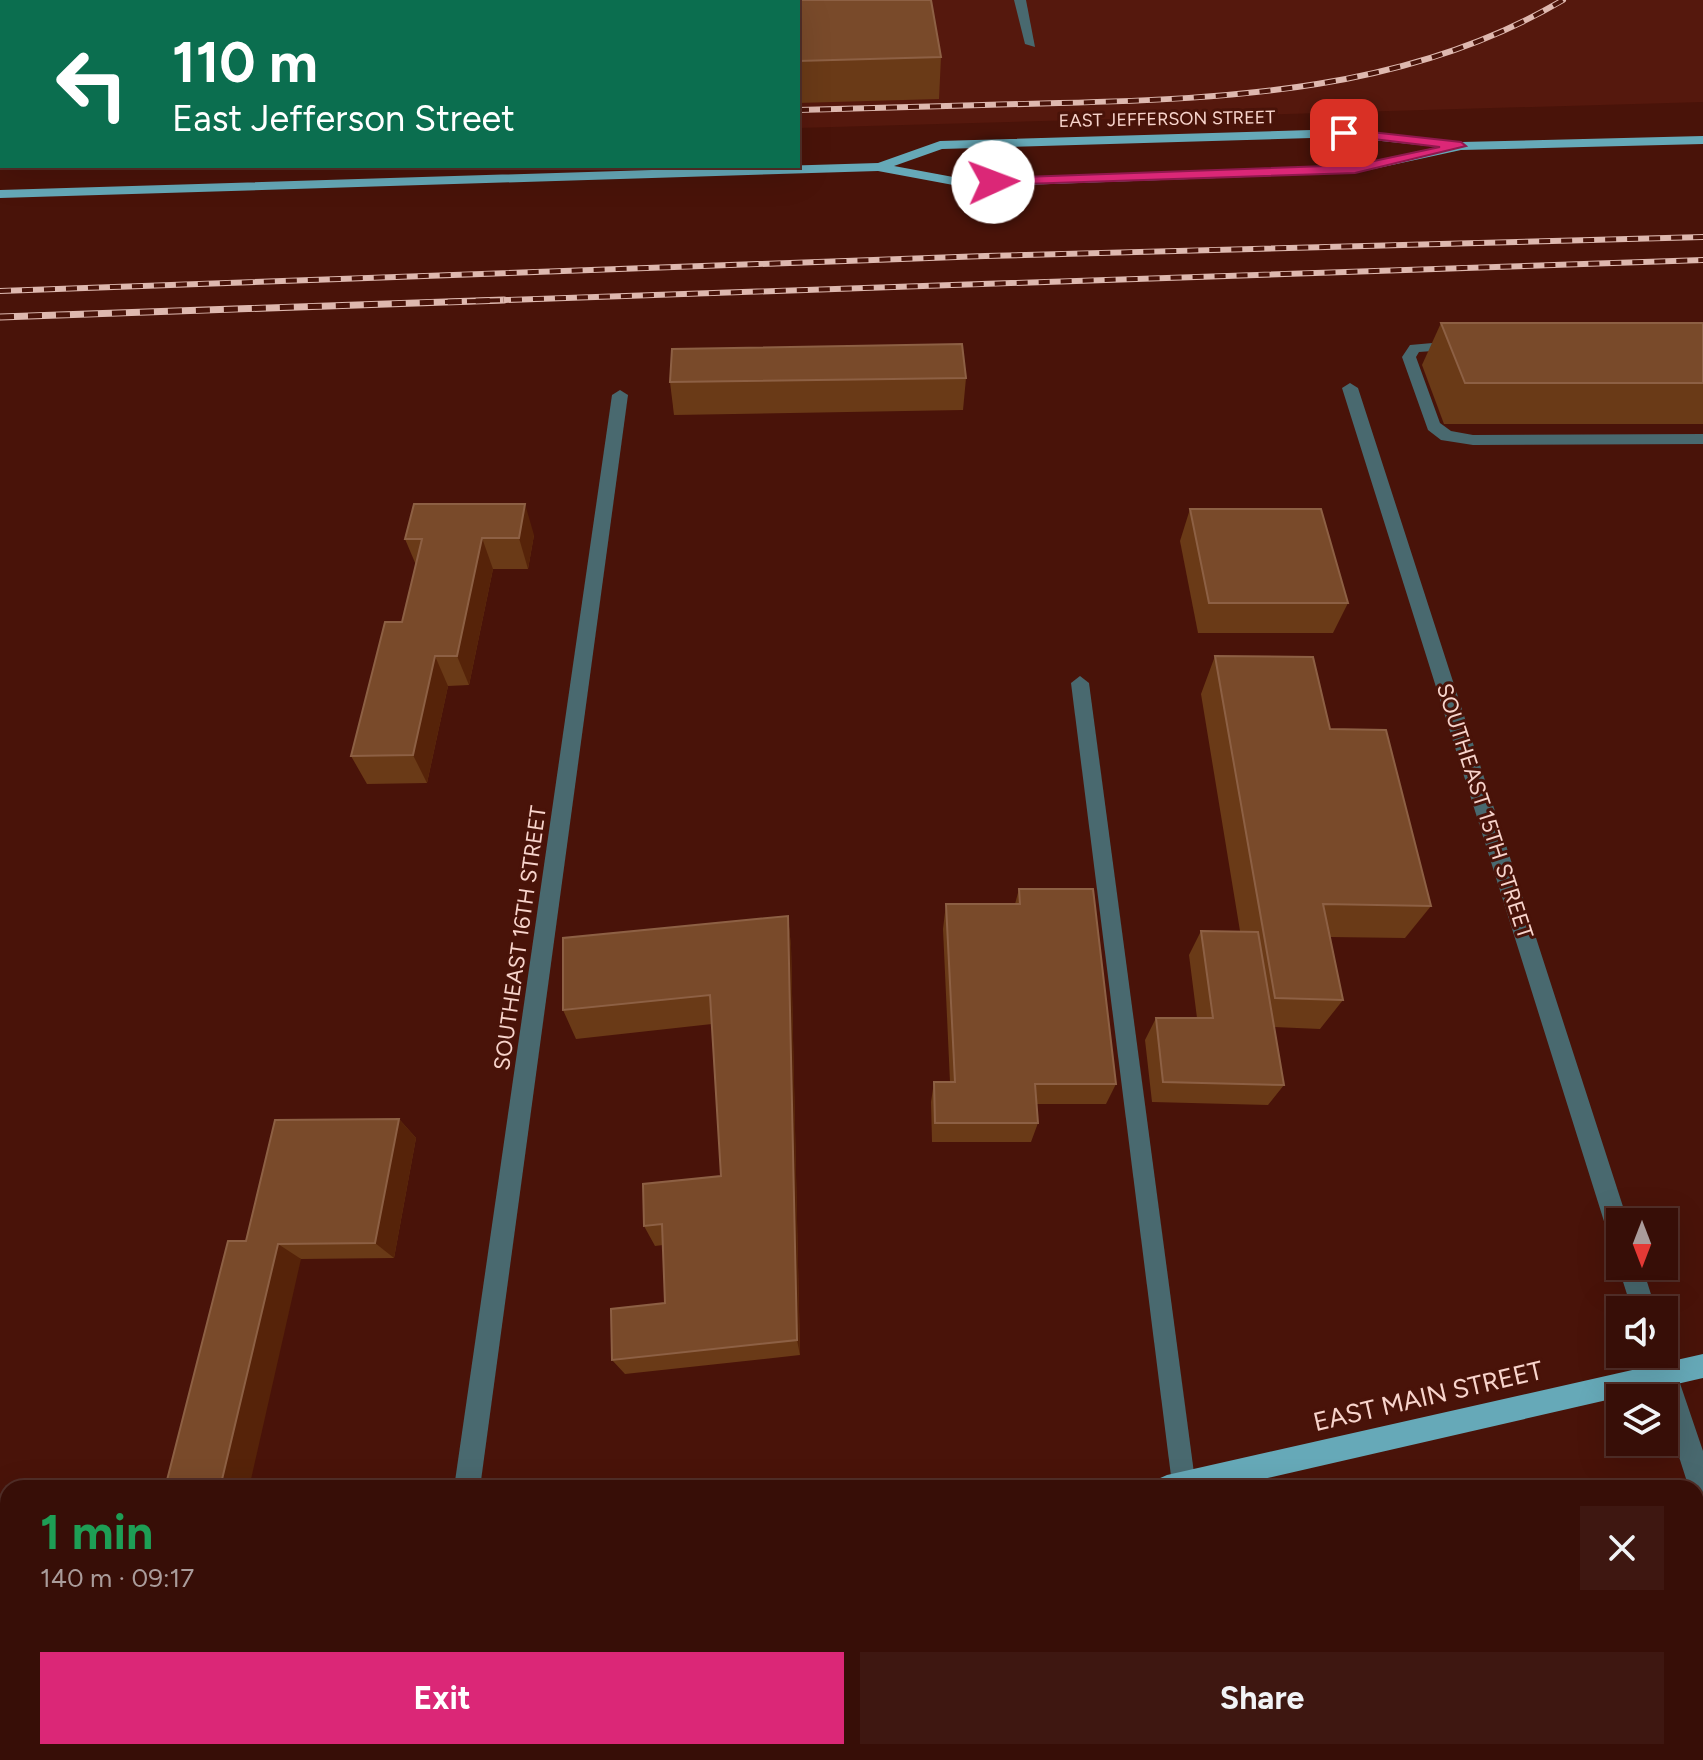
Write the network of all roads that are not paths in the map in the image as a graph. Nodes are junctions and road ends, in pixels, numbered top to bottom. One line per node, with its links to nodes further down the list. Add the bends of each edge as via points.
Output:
1 (1020, 0): 2 (street)
2 (1031, 44)
3 (1703, 140): 4 (main road, EAST JEFFERSON STREET)
4 (1461, 146): 5 (main road, EAST JEFFERSON STREET, via 1355,169 1151,177 964,183); 5 (main road, EAST JEFFERSON STREET, via 1344,133 987,142 940,145)
5 (878, 167): 6 (main road, EAST JEFFERSON STREET)
6 (0, 194)
7 (1474, 345): 10 (street, via 1415,348 1409,357 1433,426 1447,436)
8 (1350, 388): 12 (street, SOUTHEAST 15TH STREET)
9 (620, 395): 17 (street, SOUTHEAST 16TH STREET)
10 (1703, 439)
11 (1080, 683): 18 (street)
12 (1612, 1208)
13 (1678, 1365): 14 (main road, EAST MAIN STREET)
14 (1703, 1366)
15 (1650, 1368): 19 (main road, EAST MAIN STREET)
16 (1663, 1368): 20 (street)
17 (468, 1480)
18 (1175, 1480)
19 (1200, 1480)
20 (1700, 1480)

